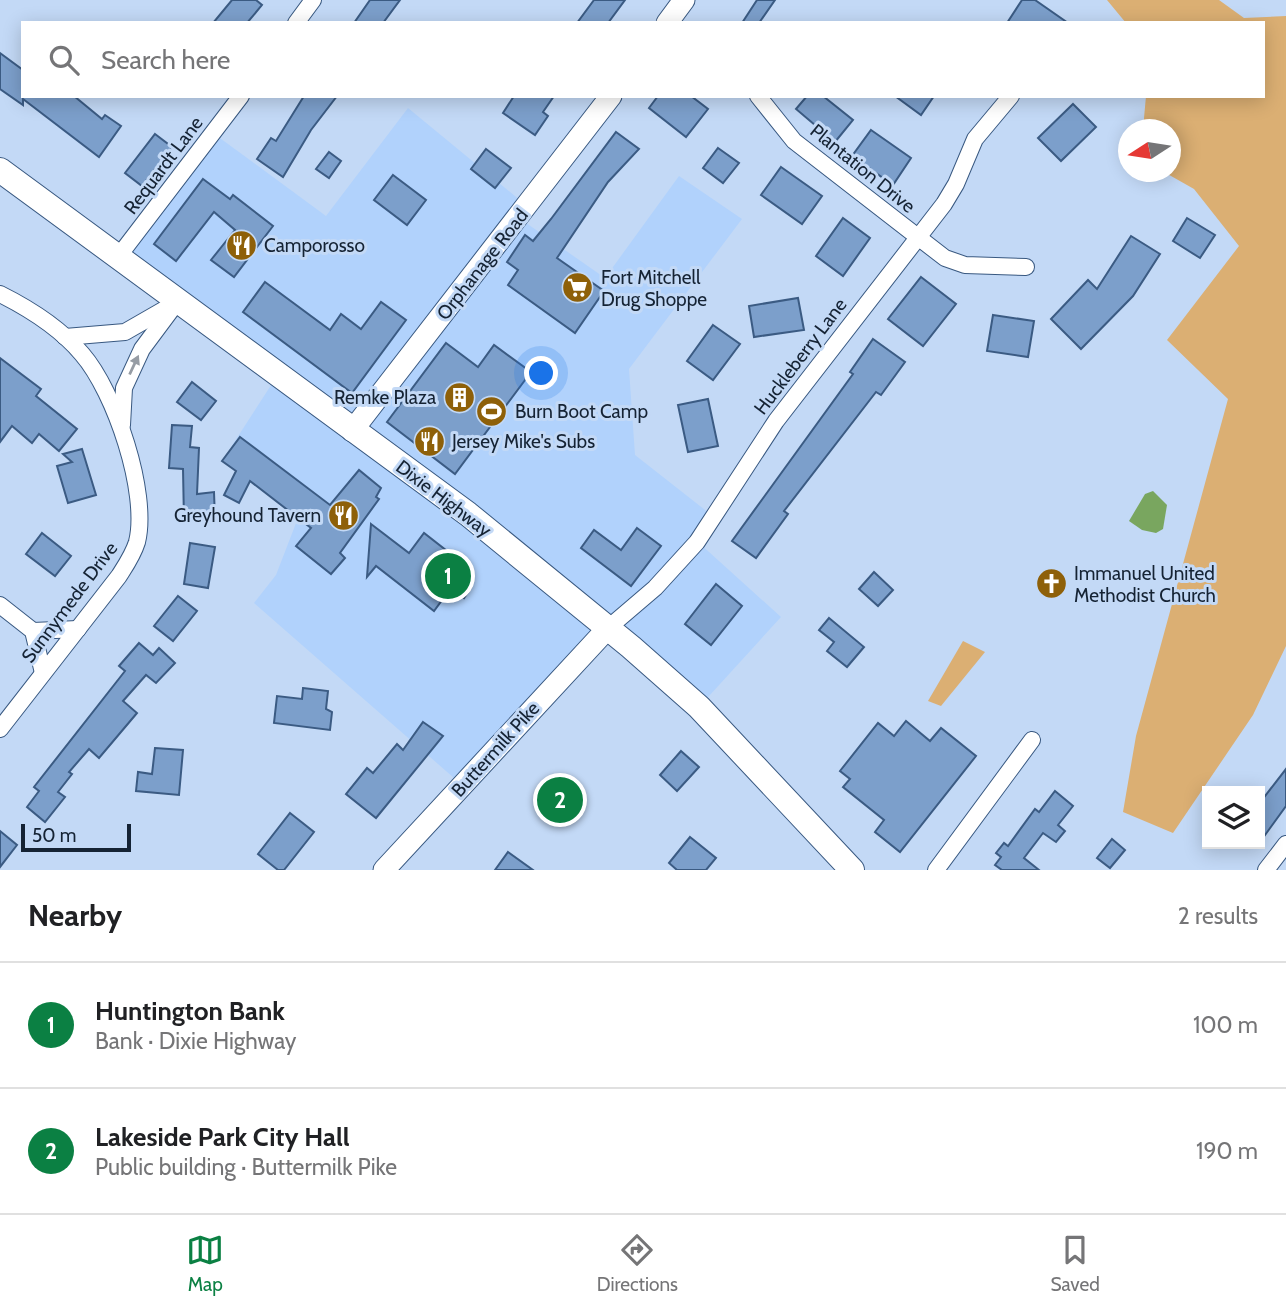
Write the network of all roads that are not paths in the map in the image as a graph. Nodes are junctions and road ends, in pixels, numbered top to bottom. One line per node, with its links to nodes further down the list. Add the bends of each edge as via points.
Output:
1 (313, 0): 3 (street)
2 (684, 0): 4 (main road)
3 (297, 21)
4 (668, 21)
5 (239, 98): 11 (street, Requardt Lane)
6 (609, 98): 17 (main road, Orphanage Road)
7 (760, 98): 10 (street, Plantation Drive, via 794,141)
8 (1009, 98): 10 (street, Huckleberry Lane, via 975,139 956,184)
9 (0, 170): 11 (main road, Dixie Highway)
10 (917, 238): 12 (street, Plantation Drive, via 957,263); 20 (street, Huckleberry Lane, via 776,421 697,542 655,588)
11 (118, 257): 14 (main road, Dixie Highway)
12 (1026, 267)
13 (0, 294): 15 (street, Sunnymede Drive)
14 (177, 302): 15 (street, via 125,332); 16 (street, one-way to 14, via 124,388 142,349); 17 (main road, Dixie Highway)
15 (65, 337): 16 (street, Sunnymede Drive, via 94,371)
16 (122, 431): 19 (street, Sunnymede Drive, via 136,491 137,542 120,576)
17 (352, 431): 20 (main road, Dixie Highway, via 468,514)
18 (0, 605): 21 (street)
19 (78, 629): 21 (street); 22 (street, Sunnymede Drive)
20 (607, 629): 26 (main road, Buttermilk Pike); 27 (main road, Dixie Highway, via 707,715)
21 (33, 631): 22 (street)
22 (43, 673): 23 (street, Sunnymede Drive)
23 (0, 729)
24 (1032, 740): 28 (street)
25 (1286, 844): 29 (street)
26 (384, 870)
27 (852, 870)
28 (936, 870)
29 (1266, 870)

